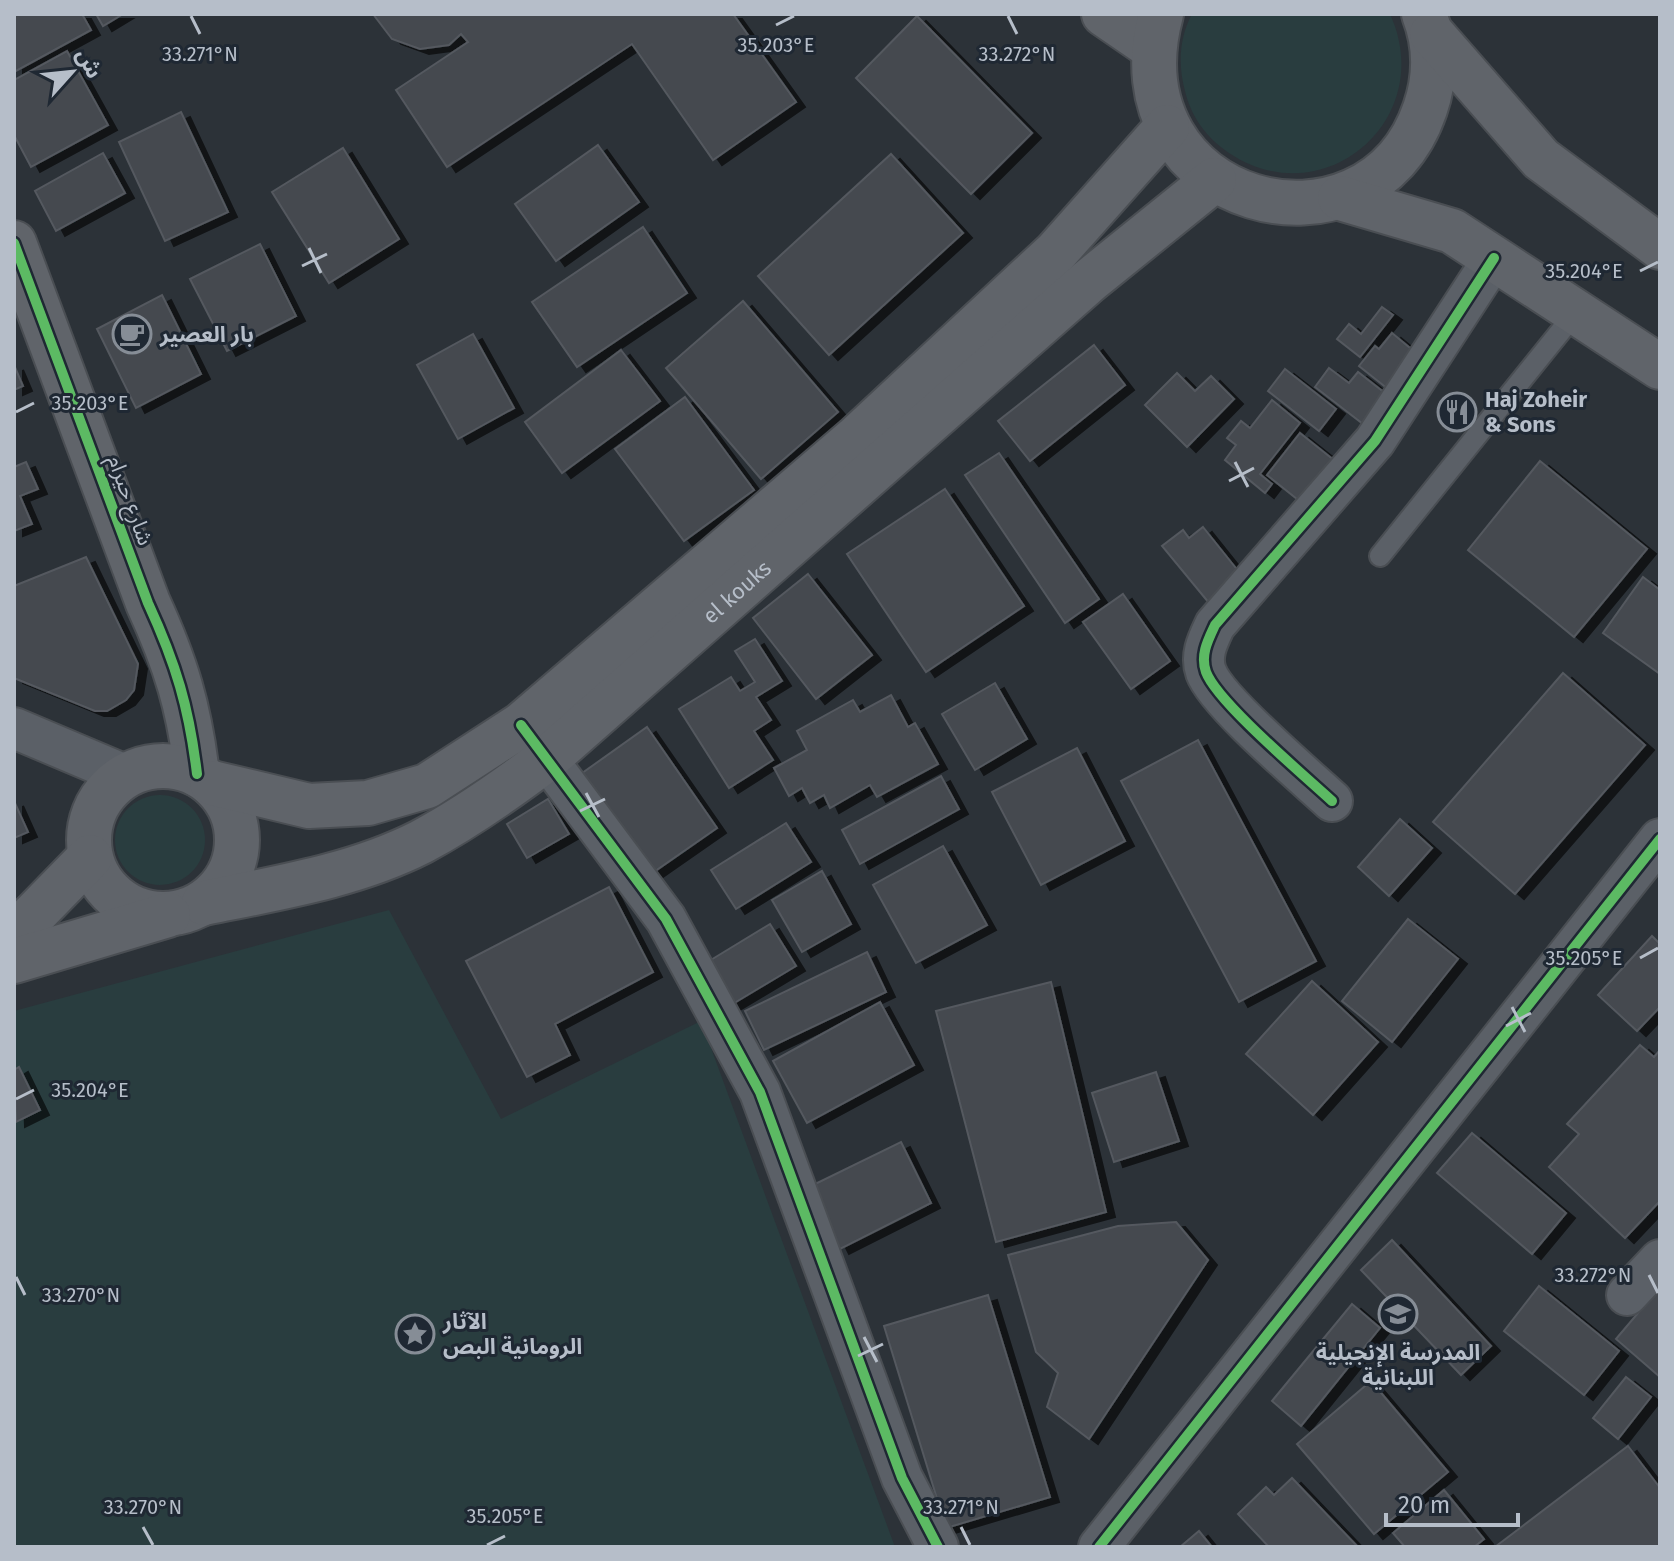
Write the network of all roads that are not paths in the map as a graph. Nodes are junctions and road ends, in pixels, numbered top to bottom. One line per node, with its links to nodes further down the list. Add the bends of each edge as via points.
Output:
1 (1104, 14): 3 (main road)
2 (1428, 24): 6 (main road, via 1433,85 1417,133 1385,172); 8 (main road, via 1541,159)
3 (1157, 30): 4 (main road, via 1154,88)
4 (1167, 127): 5 (main road, via 1187,156); 13 (main road, el kouks, via 1056,252 855,439)
5 (1214, 180): 6 (main road, via 1275,204); 15 (main road, el kouks, via 1089,281)
6 (1340, 198): 9 (main road, via 1452,231)
7 (14, 243): 17 (main road, شارع حيرام, via 173,659)
8 (1660, 247)
9 (1494, 258): 10 (main road); 18 (street, via 1375,441 1215,625 1204,649 1207,673 1228,702)
10 (1577, 311): 11 (main road); 12 (lane)
11 (1660, 367)
12 (1380, 556)
13 (521, 725): 15 (street); 17 (main road, el kouks, via 427,786 368,803 309,806)
14 (14, 728): 16 (street)
15 (548, 758): 21 (main road, el kouks, via 490,802 418,843 321,879); 26 (street, via 666,919 760,1092 902,1478)
16 (125, 775): 17 (main road, via 149,766 174,766); 20 (main road, via 101,796 89,825)
17 (205, 778): 21 (main road, via 229,805 237,831 236,858 224,884)
18 (1332, 801)
19 (1660, 839): 27 (street)
20 (90, 857): 21 (main road, via 100,881 118,900 142,912); 22 (main road)
21 (186, 909): 23 (main road, el kouks)
22 (14, 935)
23 (14, 961)
24 (1660, 1260): 25 (street)
25 (1627, 1295)
26 (938, 1547)
27 (1099, 1547)

